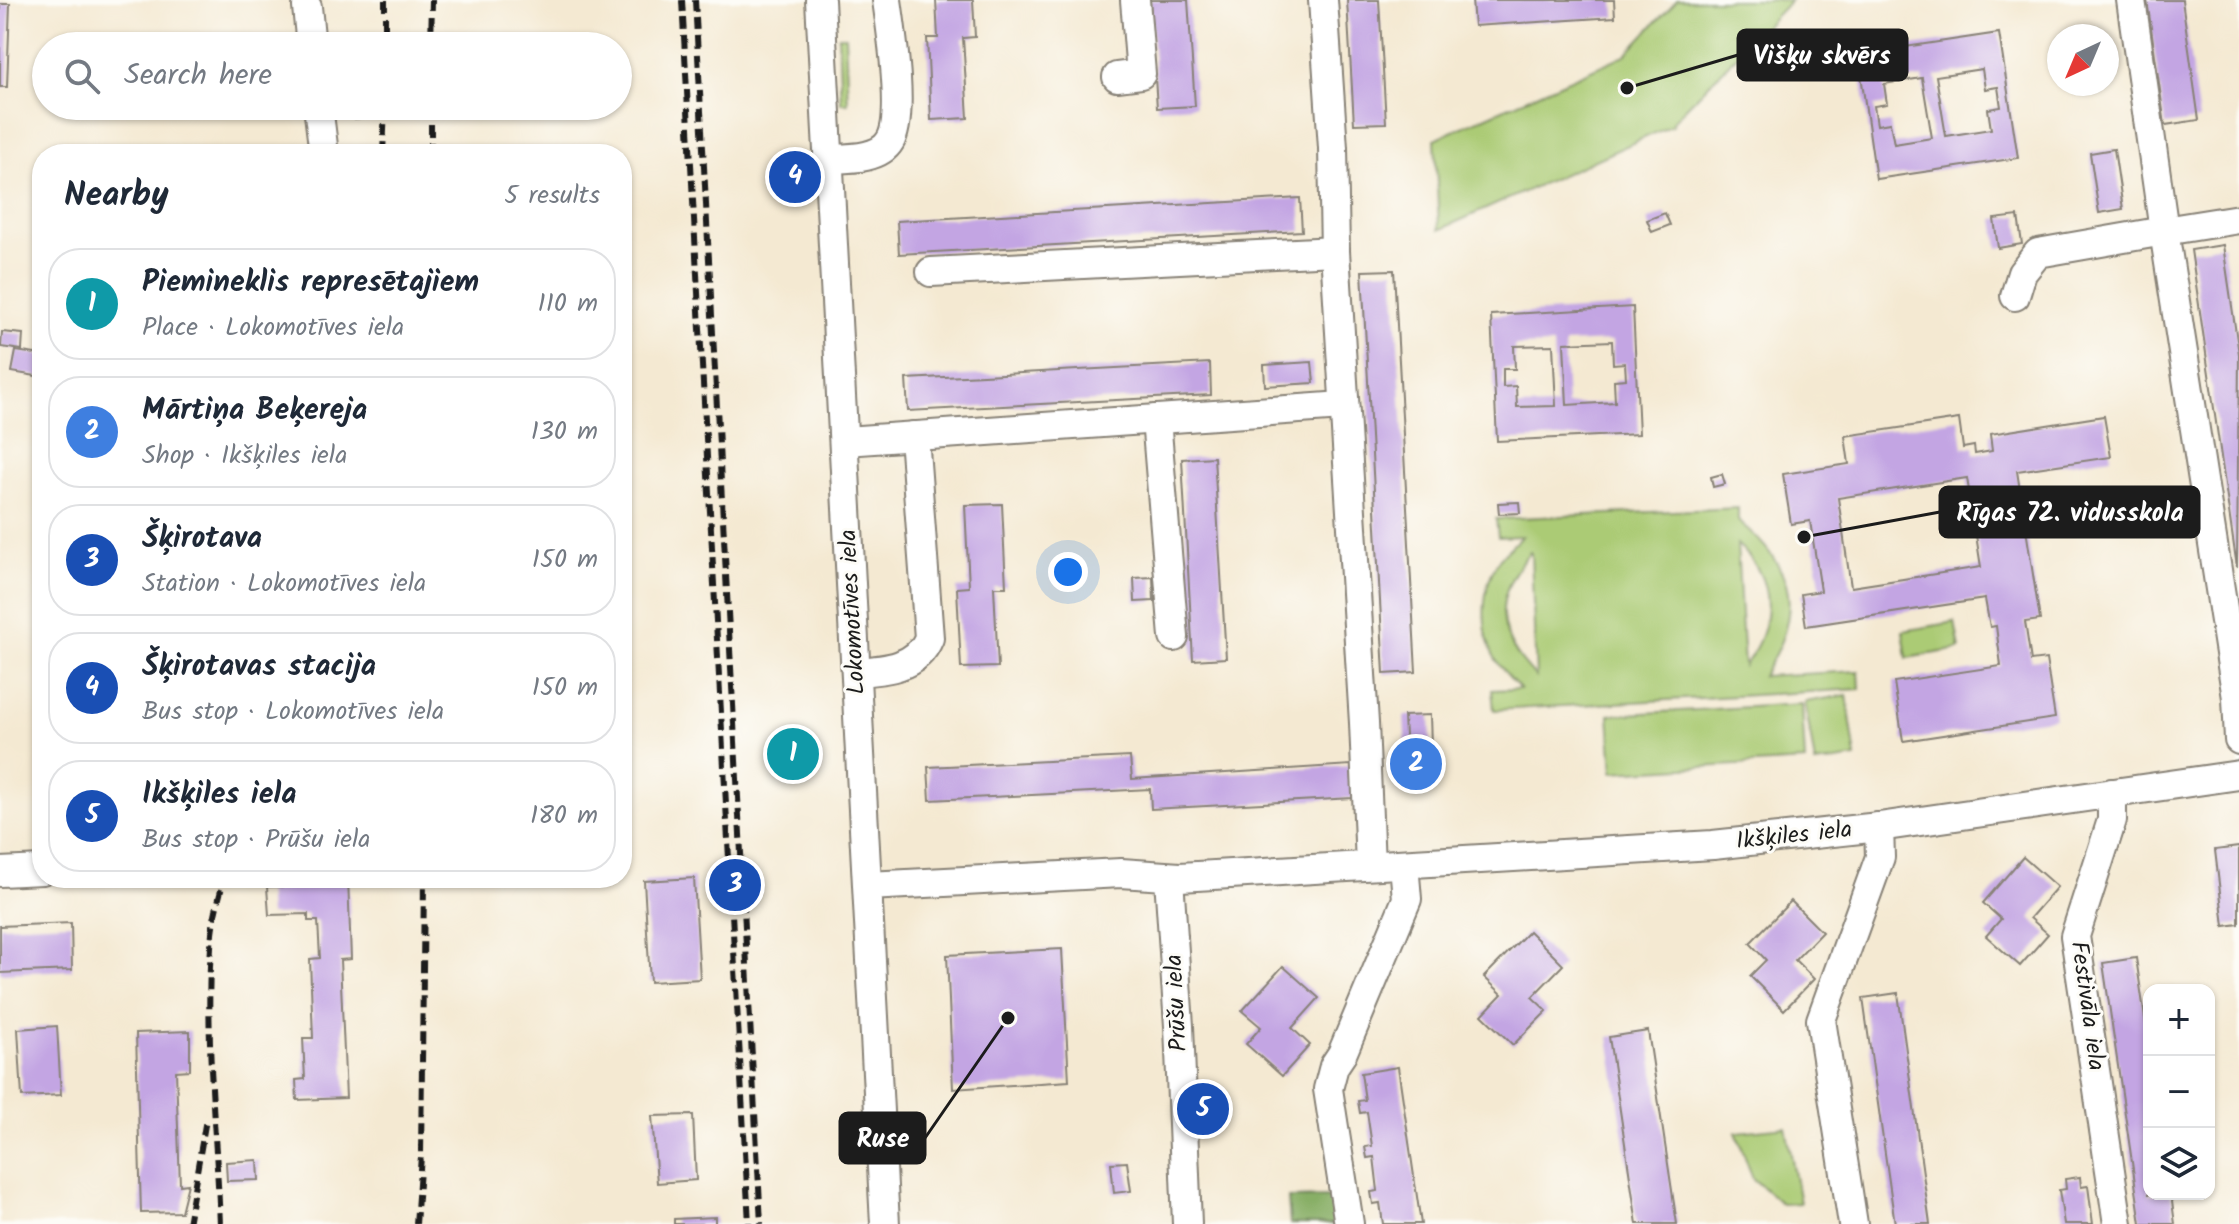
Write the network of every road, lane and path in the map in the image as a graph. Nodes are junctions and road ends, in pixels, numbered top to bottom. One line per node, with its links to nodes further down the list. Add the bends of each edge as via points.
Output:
1 (820, 0): 11 (street, Lokomotīves iela)
2 (887, 0): 11 (street, via 896,123 890,142 859,157)
3 (1135, 0): 8 (street, via 1141,74)
4 (1323, 0): 14 (street)
5 (2131, 0): 13 (street)
6 (307, 7): 7 (street)
7 (310, 32)
8 (1117, 77)
9 (320, 120): 10 (street)
10 (323, 144)
11 (827, 159): 20 (street, Lokomotīves iela)
12 (2239, 219): 13 (street)
13 (2164, 231): 16 (street, via 2038,253 2022,273); 23 (street, via 2237,698)
14 (1335, 251): 15 (street); 17 (street)
15 (939, 278)
16 (2015, 296)
17 (1343, 406): 18 (street); 28 (street)
18 (1156, 419): 19 (street); 21 (street)
19 (914, 436): 20 (street); 22 (street, via 929,638 924,651 910,661 887,670)
20 (845, 441): 22 (street, Lokomotīves iela)
21 (1174, 637)
22 (856, 672): 32 (street, Lokomotīves iela)
23 (2239, 740)
24 (2239, 775): 25 (street, Ikšķiles iela)
25 (2112, 793): 26 (street, Ikšķiles iela); 37 (street, Festivāla iela, via 2112,820 2075,936)
26 (1879, 827): 27 (street, Ikšķiles iela, via 1713,845); 36 (street, via 1880,857 1821,1020)
27 (1404, 864): 28 (street, Ikšķiles iela); 35 (street, via 1407,899 1328,1089)
28 (1370, 865): 31 (street, Ikšķiles iela)
29 (32, 870): 30 (street)
30 (0, 872)
31 (1169, 878): 32 (street, Ikšķiles iela, via 1121,873); 34 (street, Prūšu iela)
32 (868, 886): 33 (street, Lokomotīves iela)
33 (885, 1224)
34 (1187, 1224)
35 (1349, 1224)
36 (1853, 1224)
37 (2118, 1224)

